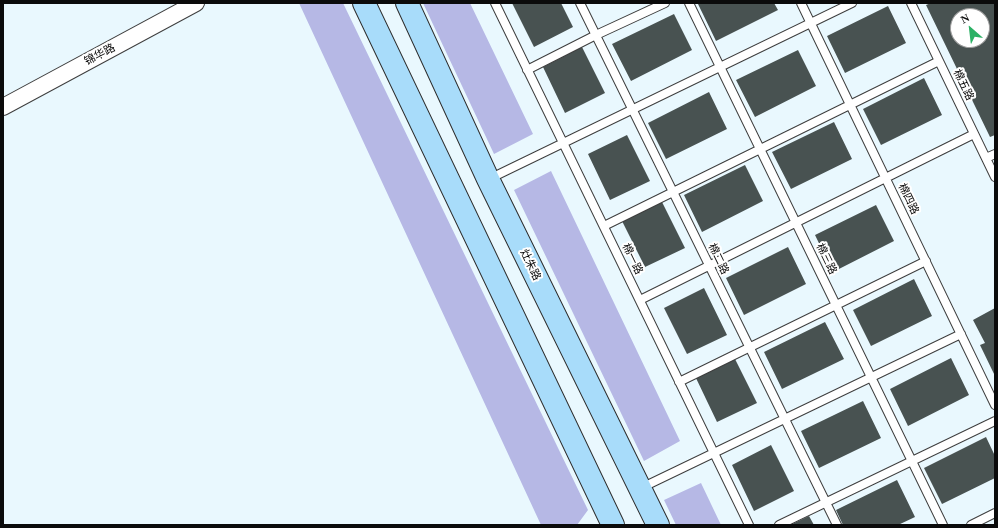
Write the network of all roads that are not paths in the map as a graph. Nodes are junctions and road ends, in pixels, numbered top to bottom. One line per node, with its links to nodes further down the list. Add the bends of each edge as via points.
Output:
1 (196, 3): 17 (street, 锦华路)
2 (364, 3): 46 (main road)
3 (407, 3): 26 (main road, 灶朱路)
4 (495, 3): 15 (lane, 棉一路)
5 (580, 3): 12 (lane, 棉二路)
6 (664, 3): 12 (lane)
7 (689, 3): 14 (lane, 棉三路)
8 (801, 3): 11 (lane, 棉四路)
9 (852, 3): 11 (lane)
10 (911, 3): 13 (lane, 棉五路)
11 (811, 23): 14 (lane); 16 (lane, 棉四路)
12 (596, 35): 15 (lane); 18 (lane, 棉二路)
13 (939, 61): 16 (lane); 19 (lane, 棉五路)
14 (720, 67): 18 (lane); 21 (lane, 棉三路)
15 (527, 70): 20 (lane, 棉一路)
16 (850, 104): 21 (lane); 25 (lane, 棉四路)
17 (3, 107)
18 (633, 109): 20 (lane); 27 (lane, 棉二路)
19 (974, 134): 23 (lane, 棉五路); 25 (lane)
20 (563, 143): 26 (lane); 29 (lane, 棉一路)
21 (760, 149): 27 (lane); 28 (lane, 棉三路)
22 (995, 154): 23 (lane)
23 (986, 158): 24 (lane, 棉五路)
24 (995, 177)
25 (886, 178): 28 (lane); 30 (lane, 棉四路)
26 (488, 179): 43 (main road, 灶朱路)
27 (673, 193): 29 (lane); 31 (lane, 棉二路)
28 (796, 223): 31 (lane); 33 (lane, 棉三路)
29 (604, 226): 32 (lane, 棉一路)
30 (926, 261): 33 (lane); 34 (lane, 棉四路)
31 (709, 266): 32 (lane); 35 (lane, 棉二路)
32 (640, 300): 37 (lane, 棉一路)
33 (836, 305): 35 (lane); 36 (lane, 棉三路)
34 (961, 334): 36 (lane); 38 (lane, 棉四路)
35 (749, 347): 37 (lane); 39 (lane, 棉二路)
36 (871, 377): 39 (lane); 42 (lane, 棉三路)
37 (679, 382): 41 (lane, 棉一路)
38 (995, 405)
39 (785, 419): 41 (lane); 44 (lane, 棉二路)
40 (995, 421): 42 (lane)
41 (714, 453): 43 (lane); 48 (lane, 棉一路)
42 (912, 461): 44 (lane); 51 (lane, 棉三路)
43 (640, 489): 47 (main road, 灶朱路)
44 (826, 502): 49 (lane); 50 (lane, 棉二路)
45 (995, 513): 52 (lane)
46 (608, 519)
47 (658, 525)
48 (749, 525)
49 (779, 525)
50 (837, 525)
51 (943, 525)
52 (971, 525)

